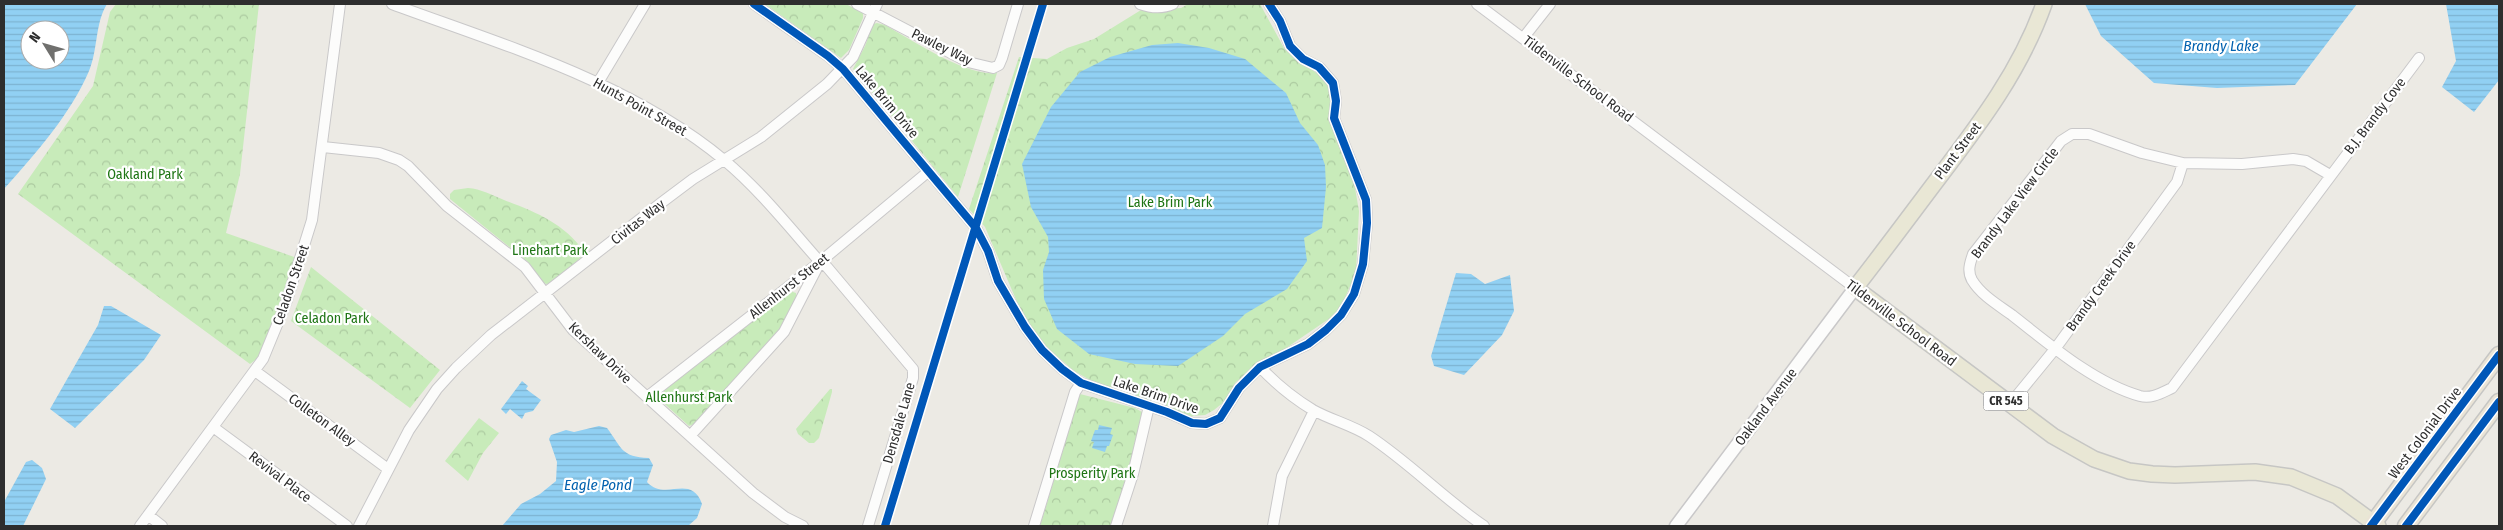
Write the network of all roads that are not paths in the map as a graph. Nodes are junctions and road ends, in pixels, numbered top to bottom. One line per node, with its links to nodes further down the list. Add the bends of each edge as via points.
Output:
1 (340, 4): 18 (street, Celadon Street)
2 (392, 4): 17 (street, Hunts Point Street)
3 (646, 4): 17 (street)
4 (754, 4): 16 (street, Lake Brim Drive)
5 (857, 4): 13 (street, Pawley Way)
6 (1018, 4): 13 (street, Pawley Way, via 1002,58 993,68 968,62)
7 (1140, 4): 8 (street, via 1166,7)
8 (1173, 4)
9 (1269, 4): 28 (street, Lake Brim Drive, via 1290,46 1303,59 1319,67 1333,83 1334,118 1366,200 1368,223 1363,264 1354,294 1341,315 1308,344)
10 (1476, 4): 14 (street, Tildenville School Road)
11 (1550, 4): 14 (street)
12 (2044, 4): 24 (main road, Plant Street, via 2008,81)
13 (875, 8): 16 (street, Civitas Way)
14 (1524, 37): 24 (street, Tildenville School Road)
15 (2419, 58): 22 (street, B.J. Brandy Cove)
16 (843, 69): 19 (street, Civitas Way, via 788,117); 21 (street, Lake Brim Drive)
17 (599, 82): 19 (street, Hunts Point Street, via 667,120)
18 (323, 147): 25 (street, Kershaw Drive, via 380,153 399,160 447,206 525,267); 29 (street, Celadon Street, via 312,220 302,260 273,336)
19 (724, 160): 23 (street, Hunts Point Street, via 751,183); 25 (street, Civitas Way, via 693,179)
20 (2183, 163): 22 (street, Brandy Lake View Circle, via 2242,164 2293,159); 26 (street, Brandy Creek Drive, via 2177,182); 26 (street, Brandy Lake View Circle, via 2142,153 2089,134 2072,134 2050,154 1973,254 1969,268 1971,278 1980,291)
21 (929, 171): 23 (street, Allenhurst Street); 30 (street, Lake Brim Drive, via 982,238 998,281 1025,327 1048,356)
22 (2330, 175): 26 (street, Brandy Lake View Circle, via 2172,388 2155,396 2141,396 2107,382)
23 (820, 262): 31 (street, Allenhurst Street); 37 (street, via 784,332); 46 (street, Densdale Lane, via 912,369)
24 (1855, 288): 33 (main road, Tildenville School Road / CR 545); 51 (street, Oakland Avenue)
25 (545, 293): 31 (street, Kershaw Drive, via 573,330); 38 (street, Civitas Way, via 481,343 456,368 409,430)
26 (2055, 349): 33 (street, Brandy Creek Drive)
27 (2499, 355): 40 (highway, West Colonial Drive)
28 (1260, 367): 34 (street, Lake Brim Drive, via 1239,388 1220,418 1206,424 1192,423); 35 (street, via 1278,386)
29 (255, 371): 36 (street, Celadon Street); 38 (street, Colleton Alley)
30 (1081, 383): 34 (street, Lake Brim Drive); 47 (street, via 1075,392)
31 (647, 396): 37 (street, Kershaw Drive)
32 (2499, 402): 52 (highway)
33 (2010, 404): 40 (main road, Tildenville School Road / CR 545, via 2074,450 2129,471 2167,475 2255,472 2291,477 2337,496)
34 (1150, 406): 48 (street)
35 (1314, 410): 49 (street, via 1282,476); 50 (street, via 1368,435)
36 (213, 427): 39 (street, Celadon Street); 43 (street, Revival Place)
37 (690, 436): 45 (street, Kershaw Drive, via 753,493)
38 (388, 469): 44 (street, Civitas Way)
39 (148, 515): 41 (street, Celadon Street); 42 (street)
40 (2374, 525)
41 (140, 526)
42 (162, 526)
43 (347, 526)
44 (359, 526)
45 (803, 526)
46 (868, 526)
47 (1034, 526)
48 (1116, 526)
49 (1273, 526)
50 (1484, 526)
51 (1676, 526)
52 (2406, 526)

